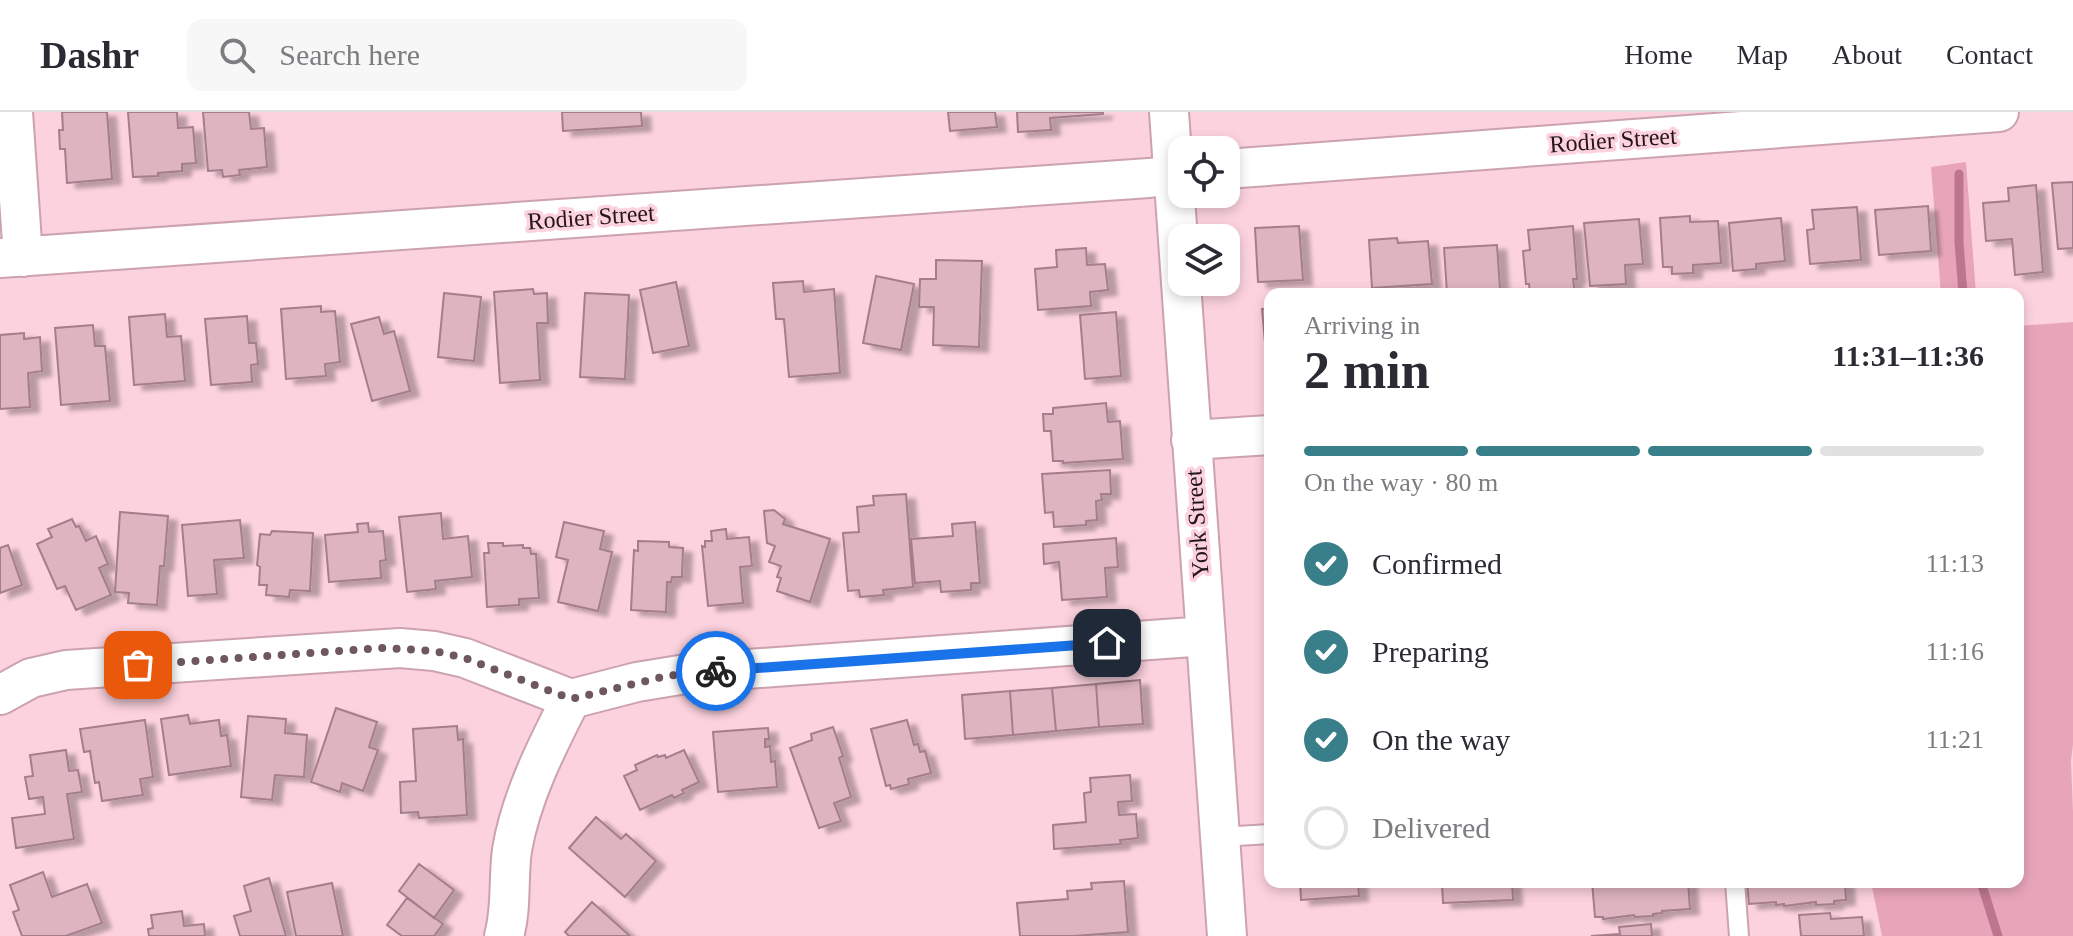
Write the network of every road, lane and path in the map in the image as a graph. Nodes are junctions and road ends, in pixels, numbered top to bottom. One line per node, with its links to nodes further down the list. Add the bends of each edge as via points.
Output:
1 (13, 112): 8 (street)
2 (1169, 112): 4 (street, York Street)
3 (1999, 112): 5 (street, Rodier Street)
4 (1172, 136)
5 (1240, 168)
6 (1168, 175): 8 (street, Rodier Street)
7 (1180, 208): 10 (street, York Street)
8 (11, 258)
9 (1264, 435): 10 (street)
10 (1191, 440): 11 (street, York Street)
11 (1206, 636): 13 (street, via 692,673); 15 (street, York Street)
12 (0, 695): 13 (street, via 31,678 66,670 400,648 465,658)
13 (571, 699): 17 (street, via 542,757 517,830)
14 (1264, 834): 15 (lane)
15 (1220, 837): 18 (street, York Street)
16 (1735, 888): 19 (lane)
17 (504, 936)
18 (1227, 936)
19 (1739, 936)

